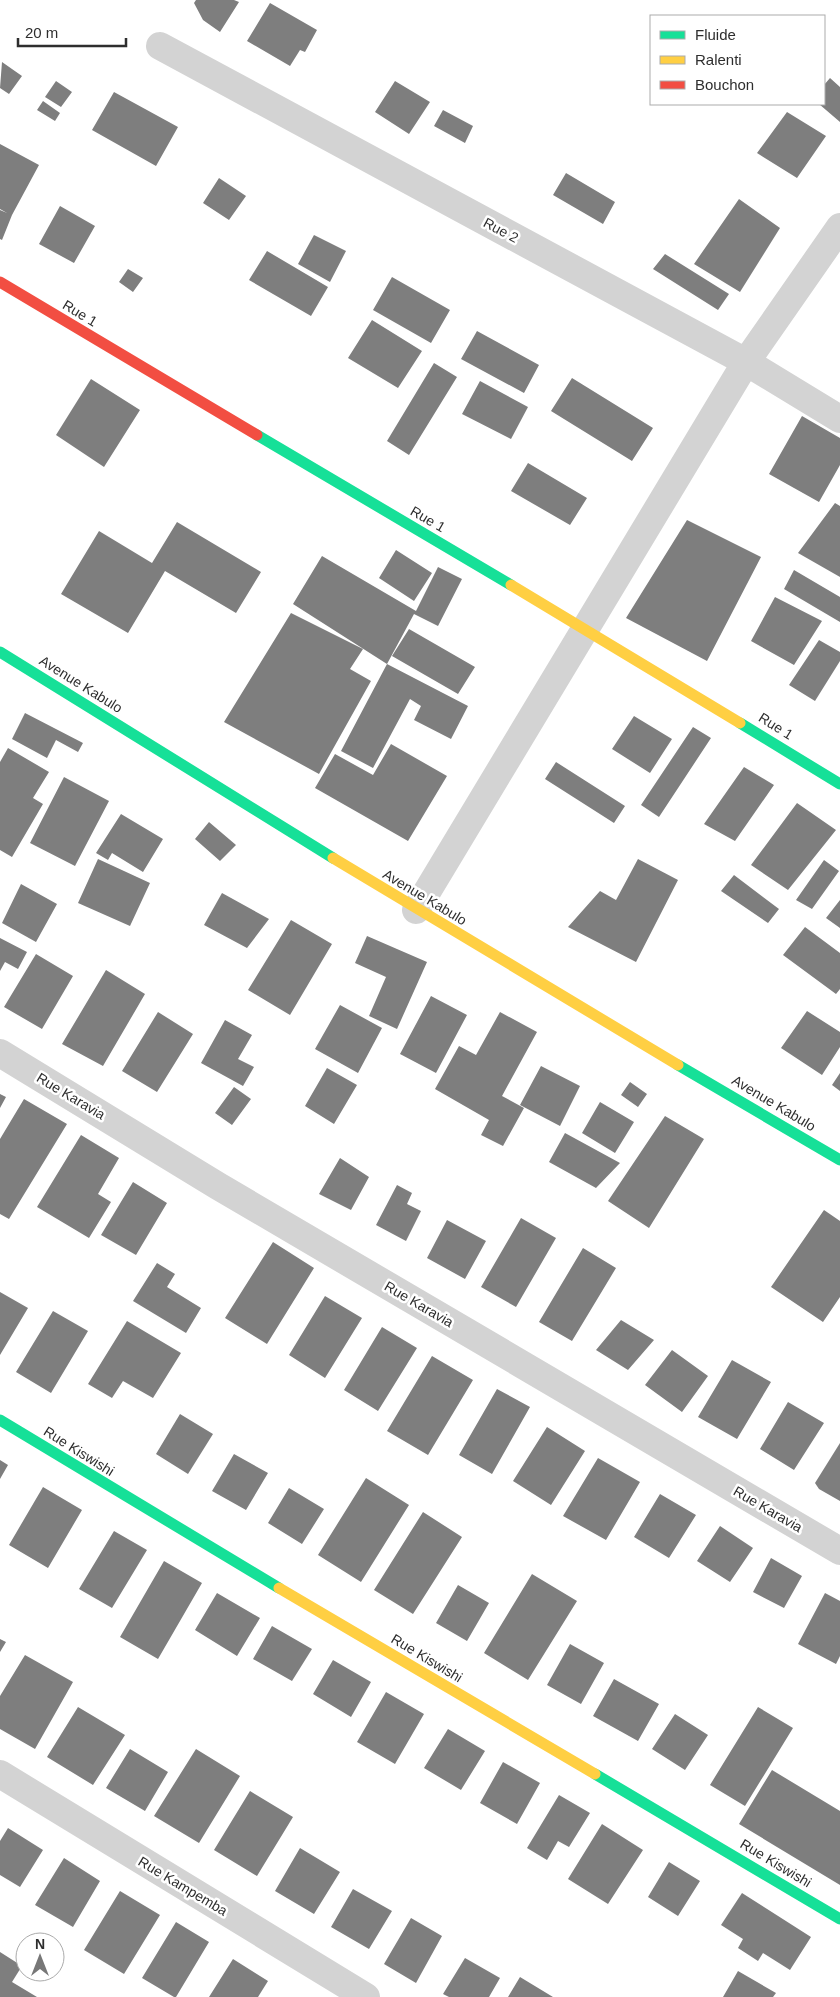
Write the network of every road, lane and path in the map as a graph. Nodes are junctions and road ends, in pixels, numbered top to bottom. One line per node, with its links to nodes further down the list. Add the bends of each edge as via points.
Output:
1 (160, 46): 4 (street, Rue 2)
2 (840, 227): 4 (street)
3 (0, 282): 6 (street, Rue 1)
4 (746, 362): 5 (street, Rue 2); 6 (street)
5 (840, 419)
6 (587, 629): 8 (street, Rue 1); 9 (street)
7 (0, 652): 9 (street, Avenue Kabulo)
8 (840, 784)
9 (416, 910): 11 (street, Avenue Kabulo)
10 (0, 1052): 13 (street, Rue Karavia, via 218,1186)
11 (840, 1160)
12 (0, 1420): 15 (street, Rue Kiswishi)
13 (840, 1551)
14 (0, 1774): 16 (street, Rue Kampemba)
15 (840, 1919)
16 (366, 1997)

